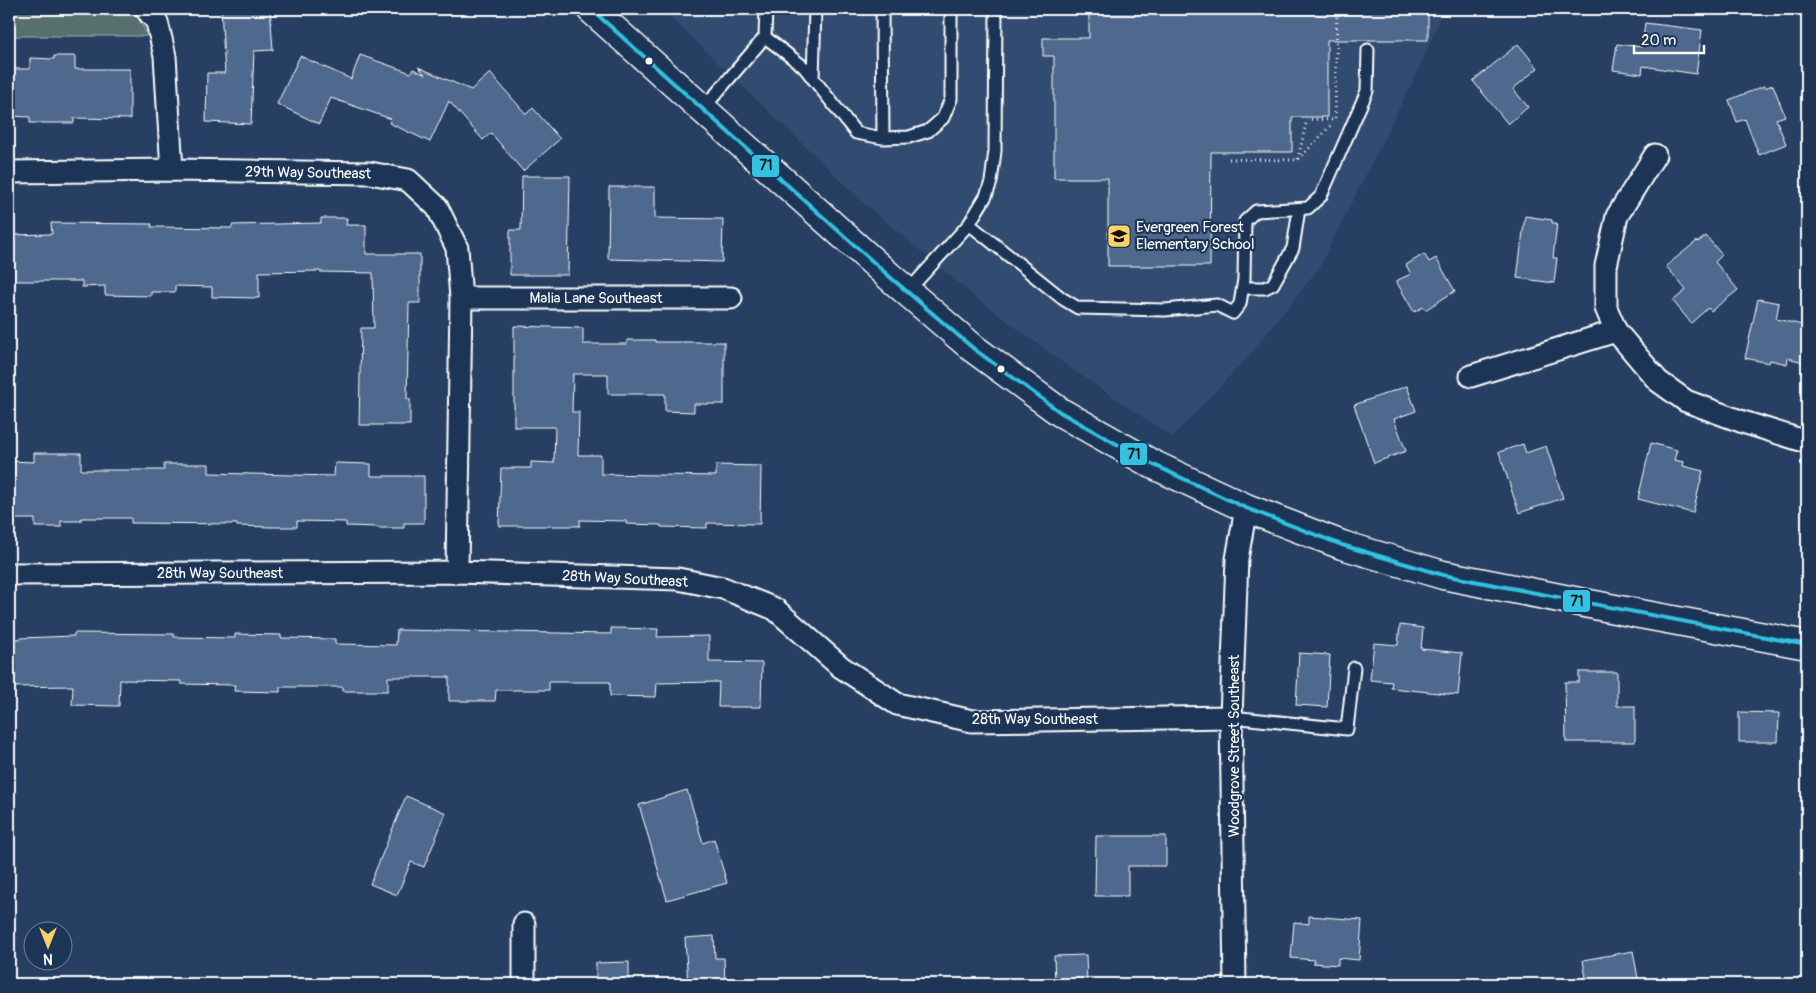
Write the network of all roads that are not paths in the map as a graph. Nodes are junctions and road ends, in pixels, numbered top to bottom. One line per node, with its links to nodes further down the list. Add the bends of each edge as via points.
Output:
1 (146, 9): 14 (street, via 157,22 165,56)
2 (591, 9): 11 (street)
3 (766, 9): 8 (lane)
4 (815, 9): 10 (lane)
5 (882, 9): 12 (lane)
6 (951, 9): 12 (lane, via 951,99 943,118 928,131 909,137)
7 (996, 9): 17 (lane, via 995,151 988,189)
8 (765, 37): 10 (lane, via 804,67); 11 (lane)
9 (1368, 50): 16 (lane, via 1367,91 1321,196 1308,208)
10 (813, 79): 12 (lane, via 856,133)
11 (702, 110): 19 (street)
12 (883, 138)
13 (1655, 154): 22 (street, via 1615,224 1606,266 1606,308)
14 (172, 170): 15 (street, 29th Way Southeast); 20 (street, 29th Way Southeast, via 370,172 408,180 437,207 457,248)
15 (9, 172)
16 (1299, 209): 18 (lane, via 1293,248 1273,284 1265,288); 18 (lane, via 1256,211 1245,221)
17 (969, 224): 18 (lane, via 1078,308 1165,310 1217,305 1233,313 1240,304); 19 (lane)
18 (1243, 288)
19 (907, 292): 25 (street, via 974,349 1060,412 1152,464)
20 (461, 298): 21 (street, Malia Lane Southeast); 26 (street, 29th Way Southeast)
21 (731, 298)
22 (1616, 331): 23 (street); 24 (street, via 1658,381 1686,401)
23 (1471, 376)
24 (1807, 442)
25 (1246, 508): 28 (street, via 1342,545 1443,575); 30 (street, Woodgrove Street Southeast, via 1237,559)
26 (457, 572): 27 (street, 28th Way Southeast); 30 (street, 28th Way Southeast, via 678,579 723,588 775,609 841,667 896,704 972,721)
27 (9, 574)
28 (1807, 645)
29 (1354, 668): 30 (lane, via 1347,729)
30 (1231, 717): 33 (street, Woodgrove Street Southeast)
31 (524, 924): 32 (street)
32 (524, 984)
33 (1235, 984)

